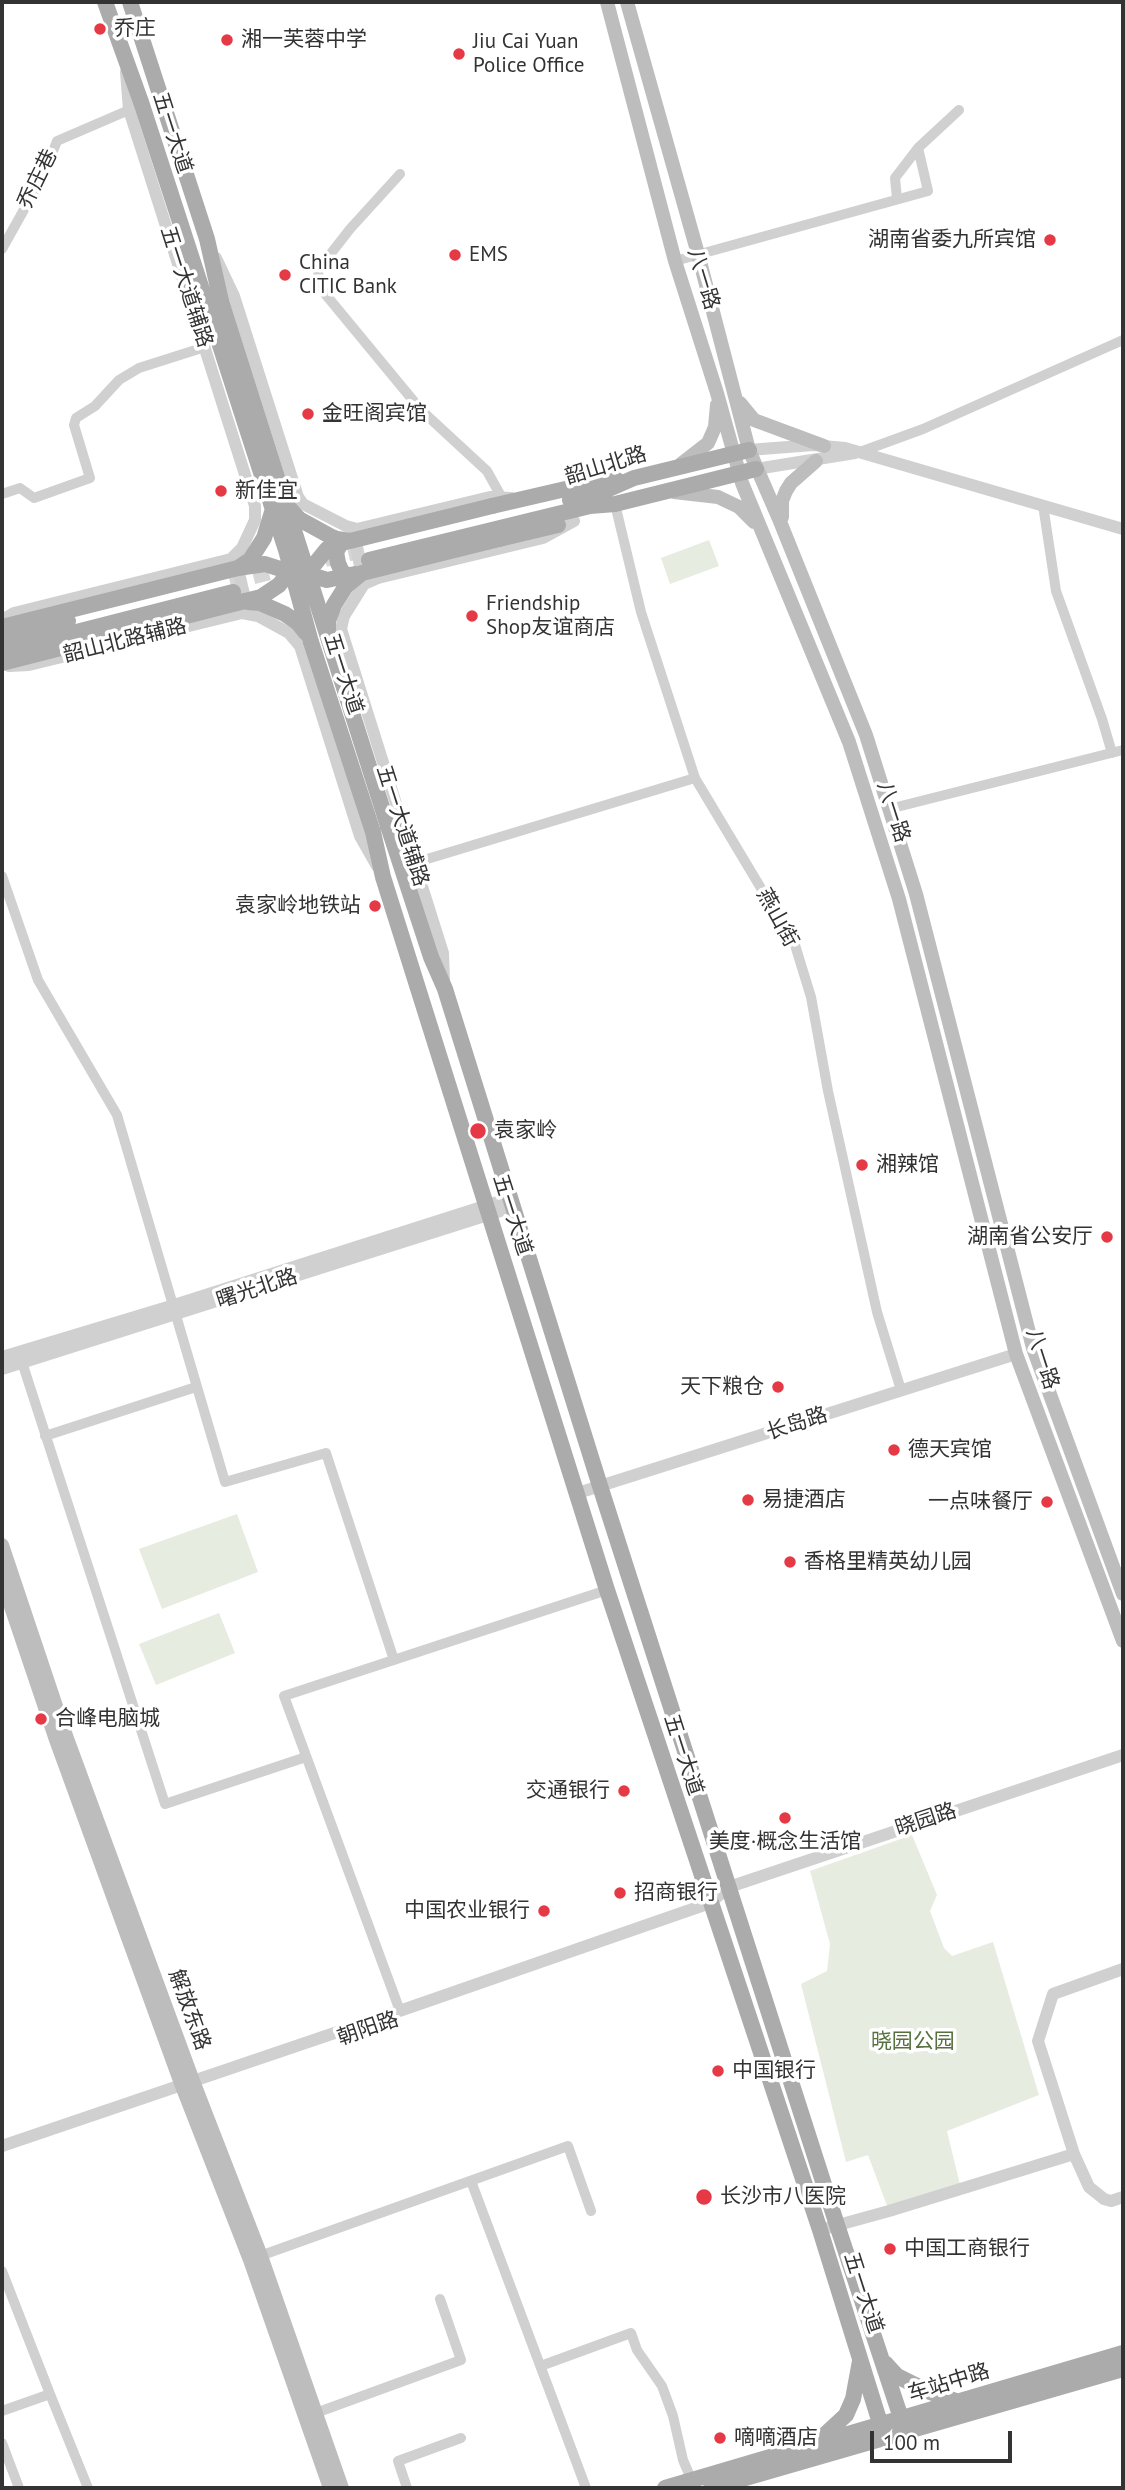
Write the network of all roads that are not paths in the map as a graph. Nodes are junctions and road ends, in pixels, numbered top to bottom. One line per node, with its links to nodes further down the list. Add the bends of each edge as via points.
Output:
1 (104, 2): 5 (main road, 五一大道)
2 (130, 2): 11 (main road, 五一大道)
3 (607, 2): 14 (main road, 八一路)
4 (627, 2): 13 (main road, 八一路)
5 (124, 60): 6 (street, 五一大道辅路); 15 (main road, 五一大道)
6 (130, 110): 12 (street, 乔庄巷, via 57,141); 15 (street, 五一大道辅路)
7 (959, 110): 8 (street)
8 (918, 148): 10 (street, via 895,178); 10 (street, via 928,191)
9 (400, 174): 30 (street, via 317,270 319,283 421,410 487,471)
10 (897, 199): 13 (street)
11 (207, 239): 15 (main road, 五一大道); 33 (street, 五一大道辅路, via 234,296)
12 (2, 249)
13 (698, 254): 14 (street); 19 (main road, 八一路)
14 (675, 261): 18 (main road, 八一路)
15 (207, 305): 17 (street, 五一大道辅路); 33 (main road, 五一大道, bridge)
16 (1123, 340): 22 (street)
17 (205, 347): 29 (street, via 139,368 118,380 95,406 76,418 74,425 90,478 34,498 20,488); 34 (street, 五一大道辅路)
18 (717, 393): 21 (main road, 八一路); 24 (main road, via 708,443)
19 (736, 398): 20 (main road, via 754,420); 21 (main road, 八一路)
20 (824, 446): 21 (street, 韶山北路); 22 (street, 韶山北路)
21 (741, 452): 24 (main road, 韶山北路); 25 (main road, 八一路); 26 (main road, 八一路)
22 (859, 453): 23 (street, 韶山北路); 32 (street, 韶山北路)
23 (816, 461): 25 (street, 韶山北路); 36 (main road, via 786,491)
24 (676, 468): 27 (main road, 韶山北路)
25 (756, 469): 26 (main road, 韶山北路); 36 (main road, 八一路)
26 (739, 473): 28 (main road, 韶山北路); 38 (main road, 八一路)
27 (634, 478): 30 (main road); 40 (main road, 韶山北路)
28 (663, 492): 31 (main road, 韶山北路); 38 (main road, via 718,497 739,507)
29 (2, 494)
30 (497, 502): 39 (main road, bridge)
31 (615, 504): 35 (main road); 40 (main road, 韶山北路, via 590,506); 52 (street, 燕山街, via 641,612)
32 (1043, 505): 37 (street, 韶山北路); 51 (street, via 1056,591)
33 (287, 506): 34 (street); 39 (main road, bridge, via 321,531 337,539); 41 (main road, 五一大道, bridge); 41 (main road, 五一大道, bridge, via 298,539); 42 (main road, bridge, via 250,560)
34 (256, 513): 42 (street)
35 (574, 521): 40 (main road, bridge); 40 (street, via 543,538 378,579)
36 (782, 526): 53 (main road, 八一路, via 866,735)
37 (1123, 529)
38 (761, 532): 61 (main road, 八一路, via 849,741 899,899)
39 (348, 537): 40 (main road, bridge, via 336,552 338,564 342,572); 41 (main road, bridge)
40 (362, 568): 41 (main road, bridge, via 327,580); 44 (street); 46 (main road, bridge, via 334,605)
41 (299, 571): 42 (main road, bridge, via 279,585); 42 (main road, bridge, via 265,564); 46 (main road, 五一大道, bridge); 47 (main road, 五一大道, bridge)
42 (241, 585): 43 (main road); 45 (main road); 47 (main road, bridge, via 260,603 292,618 303,628); 48 (main road); 49 (main road); 49 (street, 韶山北路辅路, via 237,614 29,665)
43 (7, 619)
44 (342, 624): 47 (street); 54 (street, 五一大道辅路)
45 (2, 638)
46 (328, 639): 54 (main road, 五一大道, bridge)
47 (303, 640): 54 (main road, 五一大道); 57 (street, 五一大道辅路, via 360,836)
48 (2, 651)
49 (2, 665)
50 (1123, 750): 51 (street)
51 (1112, 753): 53 (street)
52 (695, 778): 55 (street); 66 (street, 燕山街, via 795,945 811,997 877,1312)
53 (889, 810): 73 (main road, 八一路, via 916,894 1033,1348)
54 (387, 827): 55 (main road, 五一大道); 57 (main road, 五一大道)
55 (408, 866): 58 (main road, 五一大道, via 431,957)
56 (2, 876): 60 (street, via 38,980 117,1115)
57 (383, 877): 59 (main road, 五一大道)
58 (511, 1203): 59 (street, 曙光北路); 68 (main road, 五一大道)
59 (488, 1210): 60 (street, 曙光北路); 69 (main road, 五一大道)
60 (173, 1311): 63 (street, 曙光北路); 65 (street)
61 (1016, 1354): 66 (street, 长岛路); 74 (main road, 八一路)
62 (2, 1357): 63 (street, 曙光北路)
63 (20, 1357): 64 (street, 曙光北路); 67 (street)
64 (2, 1369)
65 (197, 1387): 67 (street); 75 (street, via 225,1482 326,1453)
66 (901, 1390): 68 (street, 长岛路)
67 (45, 1436): 77 (street, via 165,1804)
68 (600, 1486): 69 (street, 长岛路); 78 (main road, 五一大道)
69 (578, 1493): 72 (main road, 五一大道)
70 (2, 1545): 82 (main road, 解放东路)
71 (2, 1580): 82 (main road, 解放东路, via 55,1737)
72 (607, 1590): 75 (street); 79 (main road, 五一大道)
73 (1123, 1594)
74 (1123, 1641)
75 (394, 1660): 77 (street, via 284,1696)
76 (1123, 1755): 78 (street, 晓园路)
77 (306, 1757): 81 (street)
78 (731, 1894): 79 (street, 朝阳路); 89 (main road, 五一大道)
79 (711, 1906): 81 (street, 朝阳路); 82 (street, 朝阳路); 90 (main road, 五一大道)
80 (1123, 1969): 85 (street, via 1053,1994 1038,2041)
81 (400, 2011): 82 (street, 朝阳路)
82 (188, 2086): 83 (street, 朝阳路); 84 (street, 朝阳路); 91 (main road, 解放东路)
83 (2, 2146)
84 (2, 2152)
85 (1074, 2154): 87 (street, via 1097,2195 1111,2201); 89 (street)
86 (471, 2181): 88 (street, via 568,2146); 91 (street); 115 (street)
87 (1123, 2197)
88 (591, 2211)
89 (837, 2225): 90 (street); 96 (main road, 五一大道)
90 (820, 2230): 95 (main road, 五一大道)
91 (255, 2258): 103 (main road, 解放东路)
92 (2, 2271): 100 (street)
93 (440, 2299): 103 (street, via 461,2360)
94 (1123, 2353): 99 (main road, 车站中路)
95 (861, 2355): 105 (main road, 五一大道); 108 (main road, via 846,2415)
96 (881, 2358): 101 (main road, via 897,2376); 104 (main road, 五一大道)
97 (546, 2364): 109 (street, via 631,2333 662,2386)
98 (1123, 2369): 99 (main road, 车站中路)
99 (1023, 2391): 101 (main road, 车站中路); 104 (main road, 车站中路)
100 (50, 2394): 102 (street); 111 (street)
101 (959, 2402): 104 (main road, 车站中路)
102 (2, 2411)
103 (311, 2414): 112 (main road, 解放东路); 113 (main road, 解放东路)
104 (904, 2426): 105 (main road, 车站中路)
105 (883, 2432): 108 (main road, 车站中路); 117 (main road, 车站中路)
106 (461, 2438): 114 (street, via 398,2460)
107 (2, 2442): 110 (street)
108 (810, 2446): 109 (main road, 车站中路)
109 (694, 2484): 116 (main road, 车站中路)
110 (19, 2488)
111 (88, 2488)
112 (330, 2488)
113 (342, 2488)
114 (407, 2488)
115 (586, 2488)
116 (665, 2488)
117 (711, 2488)

